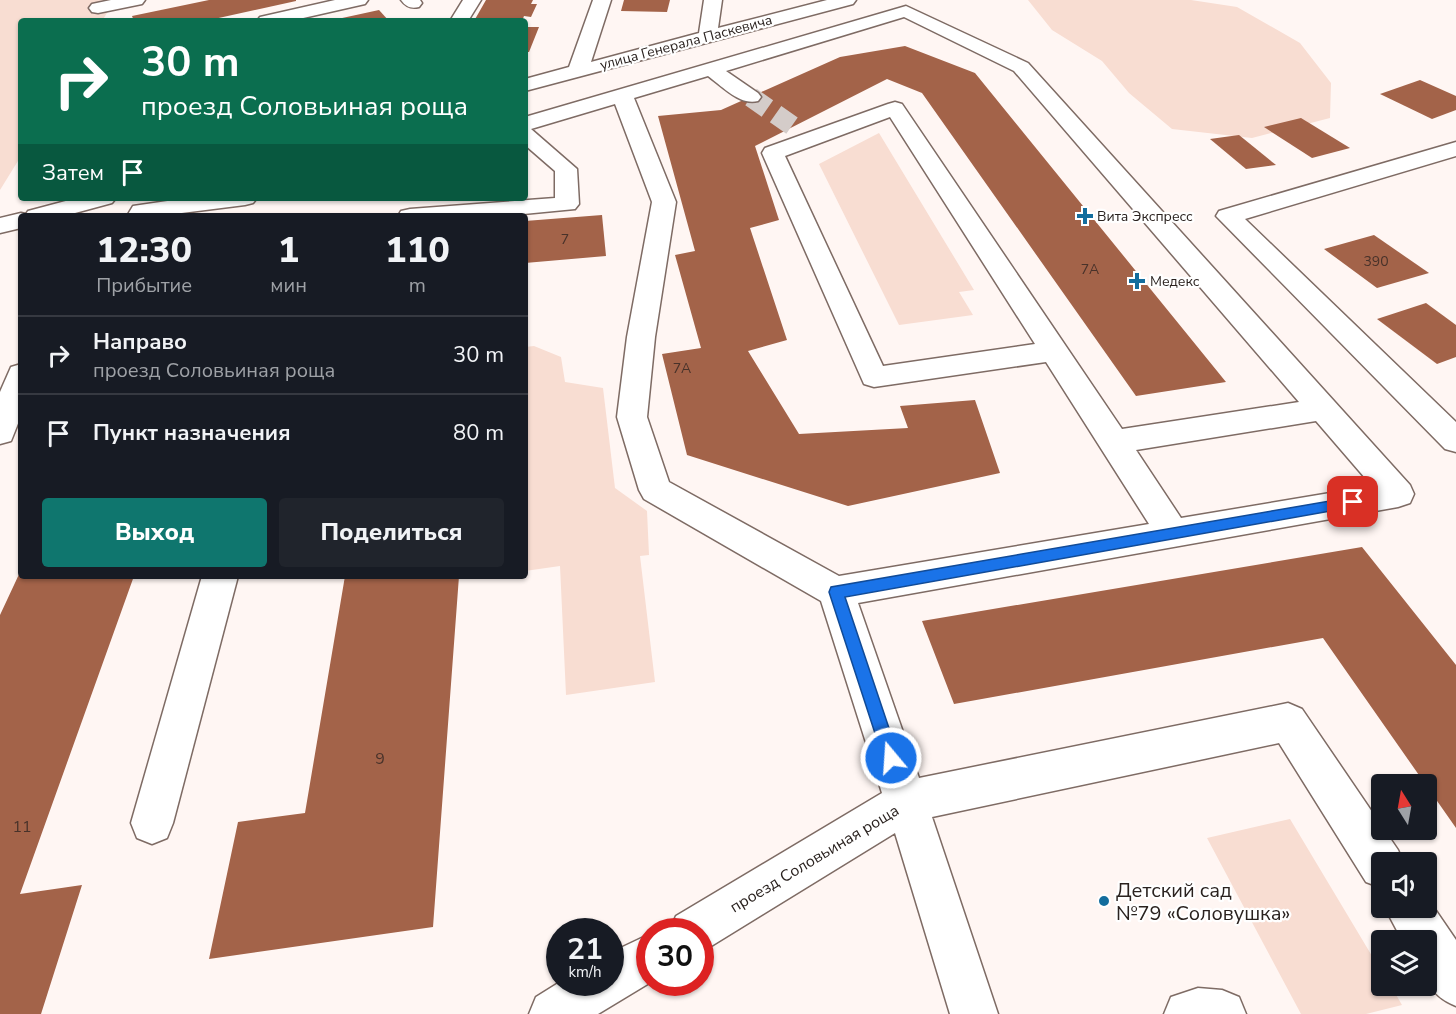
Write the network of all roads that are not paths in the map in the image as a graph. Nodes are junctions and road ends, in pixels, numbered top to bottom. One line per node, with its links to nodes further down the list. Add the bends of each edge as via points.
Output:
1 (136, 0): 9 (street)
2 (360, 0): 10 (street)
3 (472, 0): 11 (street)
4 (602, 0): 14 (street)
5 (713, 0): 12 (street)
6 (847, 0): 7 (street, улица Генерала Паскевича)
7 (823, 3): 12 (street, улица Генерала Паскевича)
8 (904, 5): 13 (street); 31 (street, via 1022,67)
9 (98, 10)
10 (279, 18)
11 (461, 18)
12 (708, 37): 14 (street, улица Генерала Паскевича)
13 (711, 69): 16 (street); 17 (street)
14 (578, 70): 15 (street, улица Генерала Паскевича)
15 (528, 84)
16 (622, 95): 18 (street); 37 (street, via 664,202 632,417 656,489)
17 (751, 97)
18 (528, 123)
19 (528, 137): 26 (street, via 566,169 567,204)
20 (1456, 149): 33 (street, via 1228,216)
21 (92, 201): 23 (street)
22 (222, 201): 25 (street)
23 (69, 207): 24 (street)
24 (48, 213)
25 (141, 213)
26 (449, 213)
27 (18, 221): 28 (street)
28 (0, 226)
29 (1054, 351): 29 (street, via 895,108 802,133 773,153 874,377); 34 (street)
30 (18, 385): 32 (street)
31 (1323, 409): 34 (street); 35 (street, via 1398,494)
32 (10, 415)
33 (1452, 433)
34 (1114, 442): 35 (street)
35 (1173, 533): 37 (street)
36 (219, 579): 39 (street)
37 (836, 592): 38 (street, проезд Соловьиная роща)
38 (906, 802): 40 (street, via 1288,722); 42 (street, проезд Соловьиная роща); 46 (street)
39 (152, 824)
40 (1373, 852)
41 (1415, 918): 43 (street)
42 (714, 919)
43 (1456, 981)
44 (583, 996): 45 (street)
45 (553, 1014)
46 (974, 1014)
47 (1188, 1014): 48 (street)
48 (1221, 1014)

